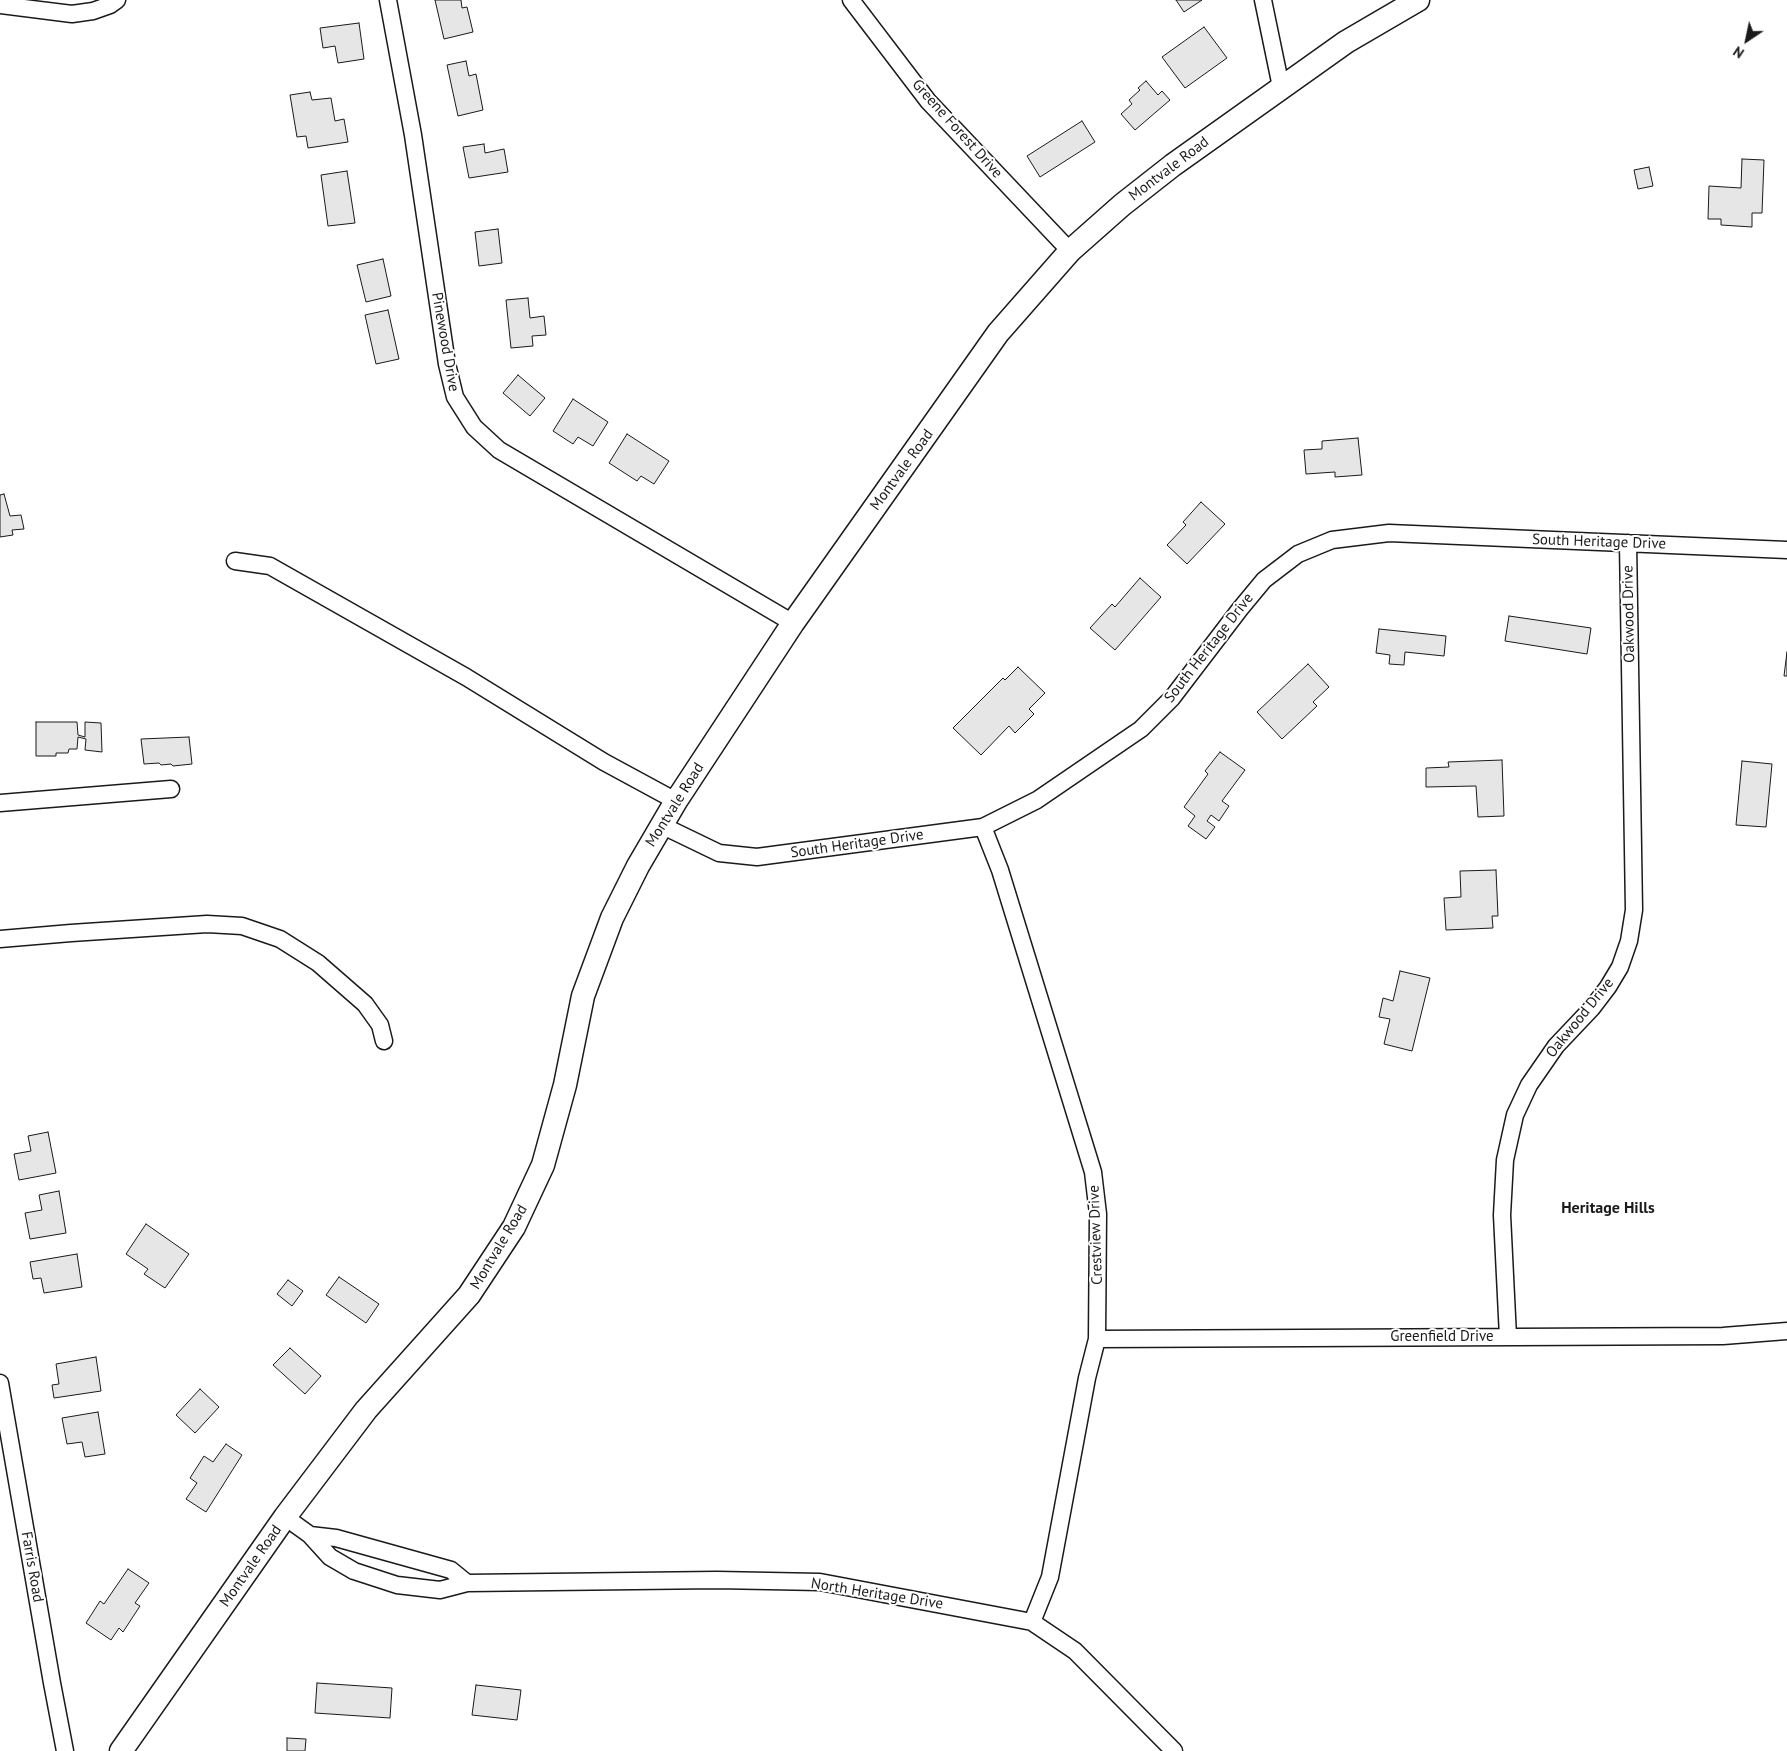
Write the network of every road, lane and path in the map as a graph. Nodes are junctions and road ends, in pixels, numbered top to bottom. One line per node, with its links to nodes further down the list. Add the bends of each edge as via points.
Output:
1 (117, 0): 6 (street, via 92,11 72,14)
2 (388, 0): 12 (street, Pinewood Drive, via 413,135 454,397 474,427 499,450)
3 (850, 0): 8 (street, Greene Forest Drive, via 928,101)
4 (1263, 0): 7 (street)
5 (1418, 0): 7 (main road, Montvale Road, via 1346,42)
6 (0, 5)
7 (1281, 87): 8 (main road, Montvale Road, via 1122,204)
8 (1070, 251): 12 (main road, Montvale Road, via 998,333)
9 (1628, 543): 10 (street, South Heritage Drive); 17 (street, South Heritage Drive, via 1389,533 1332,540 1298,554 1264,580 1172,698 1141,729 1037,800); 21 (street, Oakwood Drive, via 1633,918 1620,967 1608,987 1556,1046 1529,1085 1514,1115 1505,1160 1502,1215)
10 (1787, 550)
11 (235, 561): 14 (street, via 270,566)
12 (793, 623): 14 (main road, Montvale Road)
13 (171, 790): 15 (street)
14 (676, 801): 16 (main road, Montvale Road)
15 (0, 803)
16 (661, 825): 17 (street, South Heritage Drive, via 719,853 757,857); 24 (main road, Montvale Road, via 612,918 586,988 543,1165 514,1227 469,1294 366,1410)
17 (983, 827): 22 (street, Crestview Drive, via 1000,870 1093,1172 1098,1214)
18 (0, 939): 19 (street, via 207,924 242,926 280,939 318,963 365,1004 380,1025)
19 (384, 1041)
20 (1787, 1331): 21 (street, Greenfield Drive, via 1723,1336)
21 (1508, 1336): 22 (street, Greenfield Drive)
22 (1097, 1338): 27 (street, Crestview Drive, via 1050,1577)
23 (0, 1383): 28 (street, Farris Road)
24 (285, 1517): 25 (street, North Heritage Drive); 29 (main road, Montvale Road)
25 (310, 1535): 26 (street, North Heritage Drive, via 336,1538 451,1570); 26 (street, North Heritage Drive, via 330,1557 354,1571 397,1584 440,1590)
26 (467, 1583): 27 (street, North Heritage Drive, via 820,1582)
27 (1032, 1622): 30 (street, North Heritage Drive, via 1075,1651)
28 (65, 1751)
29 (121, 1751)
30 (1174, 1751)

